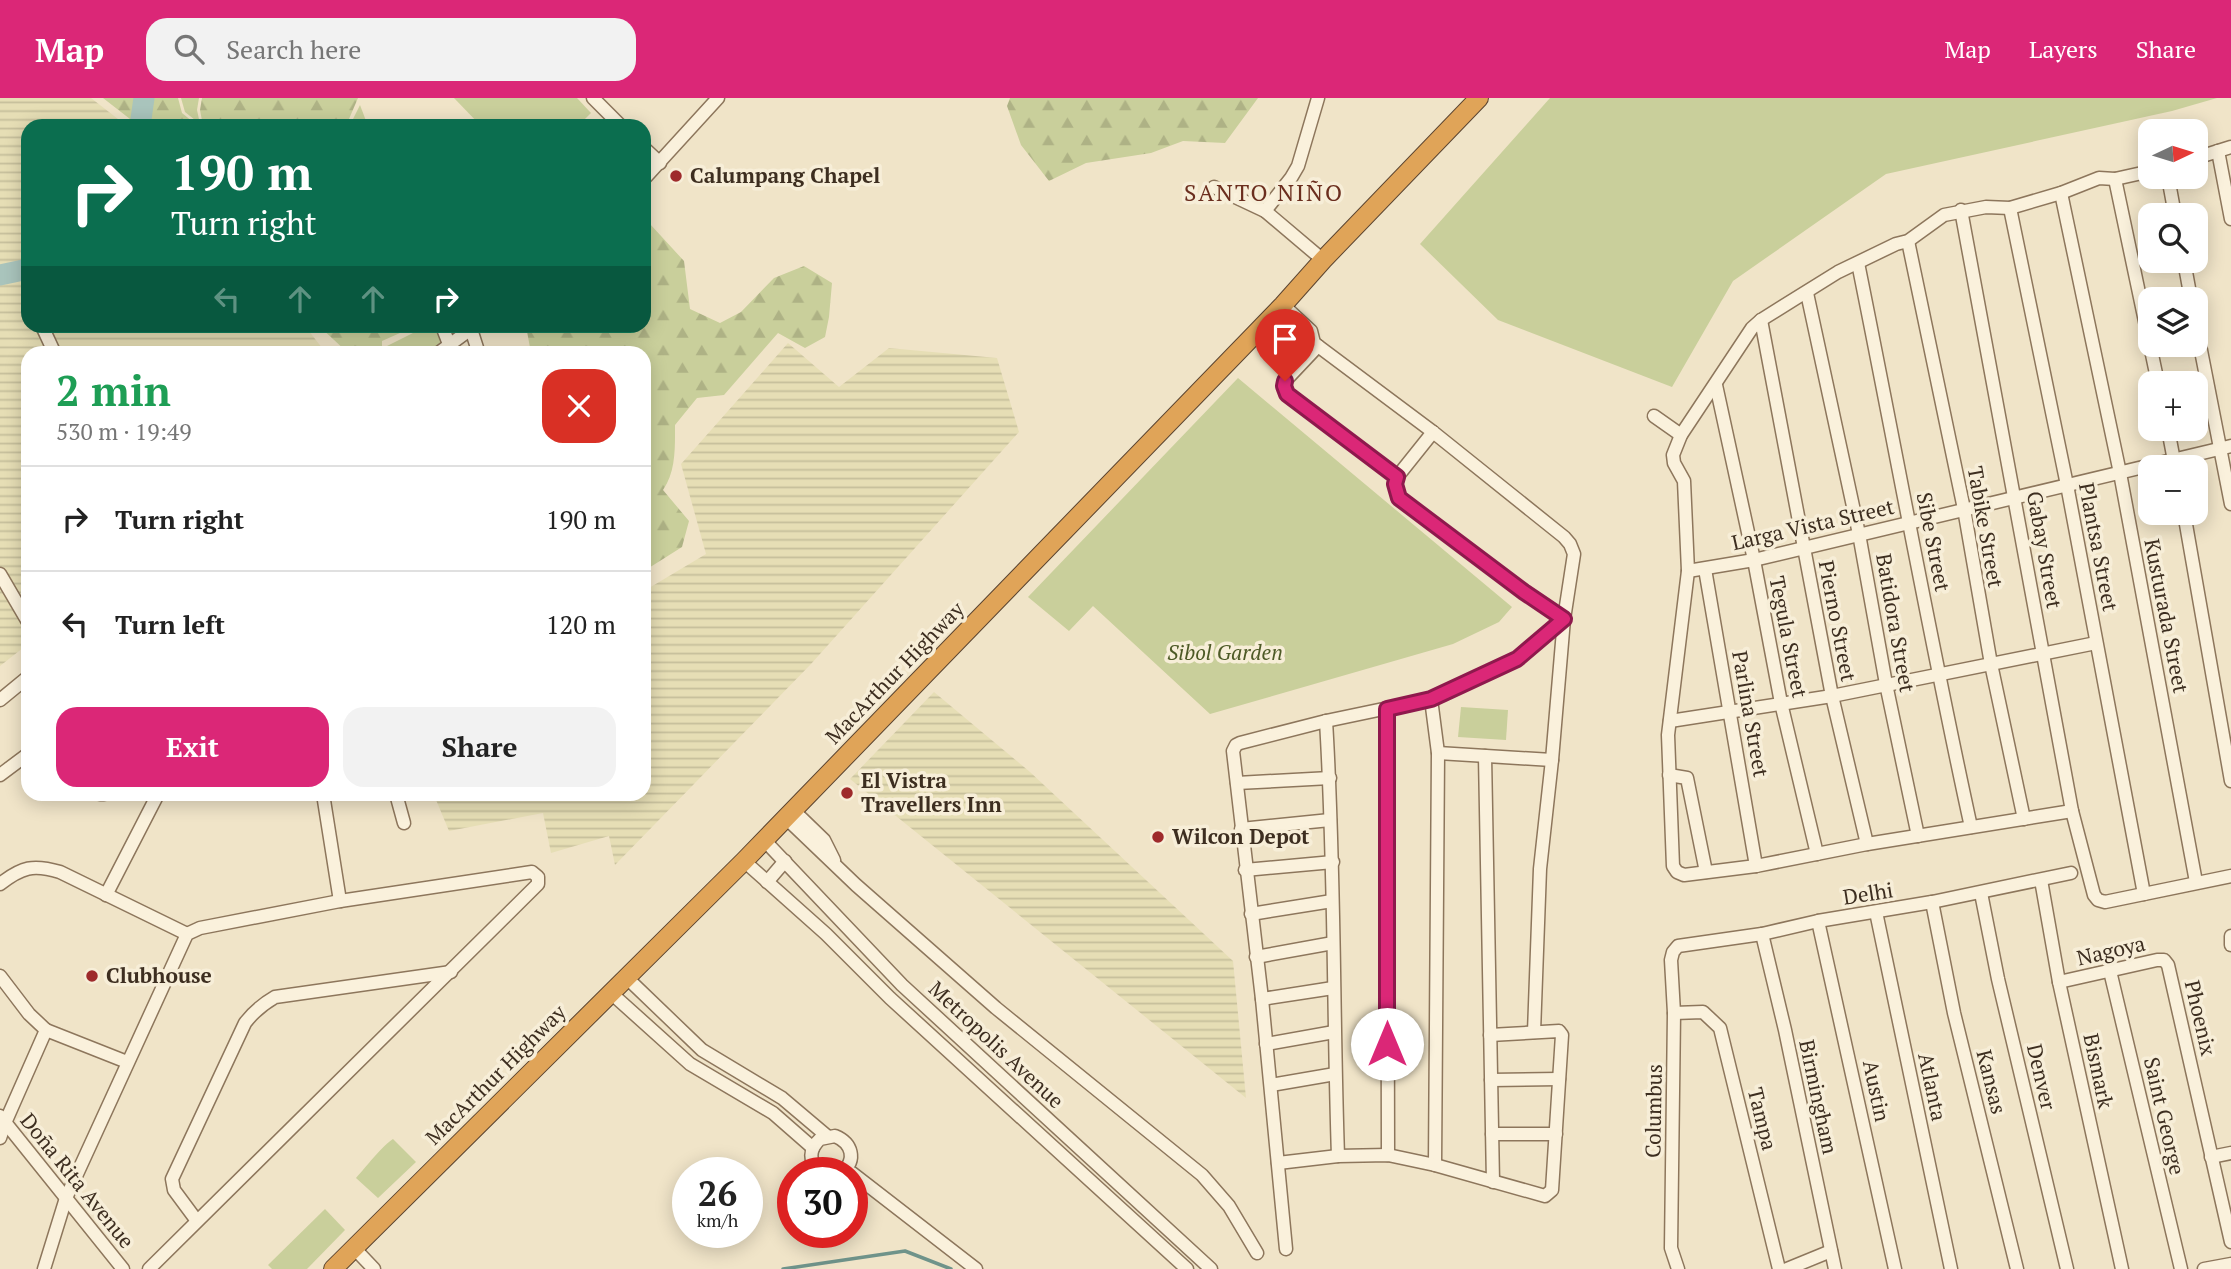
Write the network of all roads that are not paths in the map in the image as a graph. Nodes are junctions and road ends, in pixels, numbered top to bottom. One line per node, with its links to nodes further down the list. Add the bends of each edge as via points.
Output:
1 (593, 98): 5 (street)
2 (718, 98): 10 (street)
3 (1318, 98): 17 (street, via 1298,166)
4 (1479, 98): 21 (highway, MacArthur Highway)
5 (614, 119)
6 (2231, 147): 7 (street)
7 (2218, 151): 8 (street); 19 (street)
8 (2208, 154)
9 (651, 155): 10 (street)
10 (660, 163): 11 (street)
11 (651, 173)
12 (2138, 174): 13 (street)
13 (2115, 179): 15 (street, via 2099,178); 32 (street)
14 (1214, 187): 17 (street)
15 (2061, 193): 16 (street); 40 (street, Kusturada Street)
16 (2010, 208): 18 (street); 42 (street, Plantsa Street)
17 (1265, 211): 21 (street)
18 (1961, 211): 20 (street, via 1944,215); 43 (street, Gabay Street)
19 (2231, 219)
20 (1908, 241): 22 (street); 45 (street, Tabike Street)
21 (1323, 260): 24 (highway, MacArthur Highway)
22 (1858, 263): 23 (street); 46 (street, Sibe Street)
23 (1807, 293): 25 (street); 48 (street, Batidora Street)
24 (1278, 311): 29 (street, via 1302,341); 83 (highway, MacArthur Highway)
25 (1761, 320): 33 (street); 49 (street, Pierno Street)
26 (445, 333): 28 (street)
27 (465, 333): 28 (street)
28 (449, 344): 30 (street)
29 (1316, 344): 35 (street); 41 (street, via 1285,381 1287,394)
30 (447, 346)
31 (2204, 357): 37 (street)
32 (2155, 371)
33 (1716, 385): 36 (street); 50 (street, Tegula Street)
34 (1654, 416): 36 (street)
35 (1433, 432): 41 (street); 55 (street, via 1570,544 1574,554)
36 (1681, 435): 52 (street, via 1673,455 1684,481)
37 (2225, 447): 38 (street, Larga Vista Street); 44 (street)
38 (2201, 455)
39 (2138, 470): 40 (street, Larga Vista Street)
40 (2120, 473): 42 (street, Larga Vista Street); 103 (street, Kusturada Street)
41 (1397, 477): 55 (street, via 1399,498)
42 (2067, 485): 43 (street, Larga Vista Street); 56 (street, Plantsa Street)
43 (2015, 498): 45 (street, Larga Vista Street); 57 (street, Gabay Street)
44 (2231, 503)
45 (1964, 509): 46 (street, Larga Vista Street); 58 (street, Tabike Street)
46 (1910, 522): 48 (street, Larga Vista Street); 59 (street, Sibe Street)
47 (2185, 525): 77 (street)
48 (1859, 534): 49 (street, Larga Vista Street); 61 (street, Batidora Street)
49 (1804, 548): 50 (street, Larga Vista Street); 62 (street, Pierno Street)
50 (1754, 560): 51 (street, Larga Vista Street); 65 (street, Tegula Street)
51 (1705, 569): 52 (street, Larga Vista Street); 67 (street, Parlina Street)
52 (1688, 571): 69 (street)
53 (0, 574): 54 (street)
54 (21, 610)
55 (1564, 619): 63 (street, via 1517,659); 73 (street)
56 (2096, 643): 57 (street); 106 (street, Plantsa Street)
57 (2042, 655): 58 (street); 82 (street, Gabay Street)
58 (1990, 664): 59 (street); 84 (street, Tabike Street)
59 (1938, 674): 61 (street); 87 (street, Sibe Street)
60 (21, 683): 64 (street)
61 (1886, 684): 62 (street); 89 (street, Batidora Street)
62 (1832, 696): 65 (street); 91 (street, Pierno Street)
63 (1431, 699): 66 (street); 70 (street)
64 (0, 700)
65 (1781, 704): 67 (street); 92 (street, Tegula Street)
66 (1387, 709): 68 (street); 150 (street)
67 (1731, 712): 69 (street); 96 (street, Parlina Street)
68 (1326, 721): 76 (street); 78 (street, via 1236,745)
69 (1670, 721): 75 (street)
70 (1438, 752): 71 (street); 156 (street)
71 (1485, 756): 73 (street); 134 (street)
72 (21, 759): 74 (street)
73 (1552, 760): 133 (street, via 1539,869)
74 (0, 775)
75 (1668, 775): 98 (street, via 1686,778); 98 (street, via 1673,866 1684,875)
76 (1330, 778): 78 (street); 85 (street)
77 (2231, 781)
78 (1237, 783): 88 (street)
79 (154, 801): 107 (street)
80 (324, 801): 108 (street)
81 (398, 801): 86 (street)
82 (2072, 811): 84 (street); 106 (street, Gabay Street, via 2098,900)
83 (789, 814): 90 (highway, MacArthur Highway); 166 (street, via 856,885 996,1008 1202,1175 1229,1206)
84 (2024, 819): 87 (street)
85 (1330, 820): 88 (street); 95 (street)
86 (404, 823)
87 (1971, 827): 89 (street)
88 (1241, 829): 97 (street)
89 (1918, 836): 91 (street)
90 (764, 839): 93 (highway, MacArthur Highway); 94 (street, Metropolis Avenue)
91 (1867, 844): 92 (street)
92 (1817, 854): 96 (street)
93 (744, 860): 102 (street, Metropolis Avenue); 125 (highway, MacArthur Highway)
94 (785, 861): 102 (street); 175 (street, Metropolis Avenue, via 902,985)
95 (1333, 862): 97 (street); 109 (street)
96 (1756, 866): 98 (street)
97 (1245, 870): 112 (street)
98 (1706, 872)
99 (2071, 873): 101 (street, Delhi)
100 (2231, 876): 103 (street)
101 (2041, 880): 105 (street, Delhi); 126 (street, Bismark)
102 (767, 882): 174 (street, Metropolis Avenue)
103 (2196, 882): 106 (street)
104 (0, 884): 107 (street, via 14,873 45,867)
105 (1981, 893): 110 (street, Delhi); 183 (street, Denver)
106 (2144, 894)
107 (106, 895): 114 (street)
108 (340, 901): 114 (street); 123 (street, via 532,872 538,877 538,884)
109 (1332, 901): 112 (street); 117 (street)
110 (1932, 902): 111 (street, Delhi); 182 (street, Kansas, via 1954,1013)
111 (1876, 912): 113 (street, Delhi); 181 (street, Atlanta)
112 (1251, 914): 120 (street)
113 (1818, 921): 115 (street, Delhi); 180 (street, Austin)
114 (187, 934): 137 (street)
115 (1762, 934): 119 (street, Delhi, via 1678,946); 165 (street, Birmingham)
116 (2231, 936): 118 (street)
117 (1333, 943): 120 (street); 127 (street)
118 (2231, 946)
119 (1672, 952): 130 (street, Columbus)
120 (1256, 957): 129 (street)
121 (2168, 965): 122 (street, Nagoya, via 2157,960); 154 (street, Phoenix)
122 (2110, 971): 126 (street, Nagoya); 185 (street, Saint George)
123 (451, 972): 161 (street); 161 (street, via 275,997 261,1005 245,1023 172,1179 174,1190)
124 (0, 976): 131 (street)
125 (626, 977): 128 (highway, MacArthur Highway); 136 (street)
126 (2059, 982): 184 (street, Bismark)
127 (1334, 988): 129 (street); 132 (street)
128 (611, 993): 138 (street); 163 (highway, MacArthur Highway)
129 (1262, 999): 135 (street)
130 (1674, 1013): 176 (street, Columbus, via 1671,1248); 177 (street, Tampa, via 1703,1012 1720,1028)
131 (46, 1030): 137 (street); 143 (street)
132 (1334, 1032): 135 (street); 139 (street)
133 (1534, 1032): 134 (street); 140 (street, via 1559,1031 1562,1035)
134 (1490, 1035): 141 (street)
135 (1266, 1044): 142 (street)
136 (702, 1050): 138 (street); 146 (street, via 782,1098)
137 (128, 1062): 159 (street)
138 (690, 1064): 148 (street, via 773,1113)
139 (1335, 1074): 142 (street); 151 (street)
140 (1559, 1079): 141 (street); 145 (street)
141 (1491, 1080): 144 (street)
142 (1271, 1085): 155 (street)
143 (2, 1119): 147 (street); 159 (street, Doña Rita Avenue)
144 (1492, 1134): 145 (street); 157 (street)
145 (1556, 1134): 157 (street, via 1549,1194)
146 (827, 1136): 148 (street); 153 (street, via 842,1139 850,1148)
147 (0, 1138)
148 (813, 1148): 152 (street)
149 (2231, 1153): 154 (street)
150 (1388, 1155): 151 (street); 156 (street)
151 (1338, 1156): 155 (street)
152 (812, 1157)
153 (850, 1157)
154 (2211, 1157): 160 (street, Phoenix)
155 (1278, 1163): 164 (street)
156 (1435, 1165): 157 (street)
157 (1493, 1182)
158 (868, 1187): 173 (street)
159 (66, 1198): 168 (street); 169 (street, Doña Rita Avenue)
160 (2228, 1212): 162 (street, Phoenix)
161 (197, 1221): 170 (street)
162 (2231, 1242)
163 (355, 1249): 171 (highway, MacArthur Highway); 172 (street)
164 (1286, 1249)
165 (1831, 1251): 178 (street); 179 (street, Birmingham)
166 (1257, 1253)
167 (2231, 1264): 186 (street)
168 (44, 1269)
169 (123, 1269)
170 (149, 1269)
171 (333, 1269)
172 (374, 1269)
173 (976, 1269)
174 (1187, 1269)
175 (1211, 1269)
176 (1678, 1269)
177 (1779, 1269)
178 (1787, 1269)
179 (1835, 1269)
180 (1895, 1269)
181 (1951, 1269)
182 (2017, 1269)
183 (2067, 1269)
184 (2122, 1269)
185 (2181, 1269)
186 (2204, 1269)

